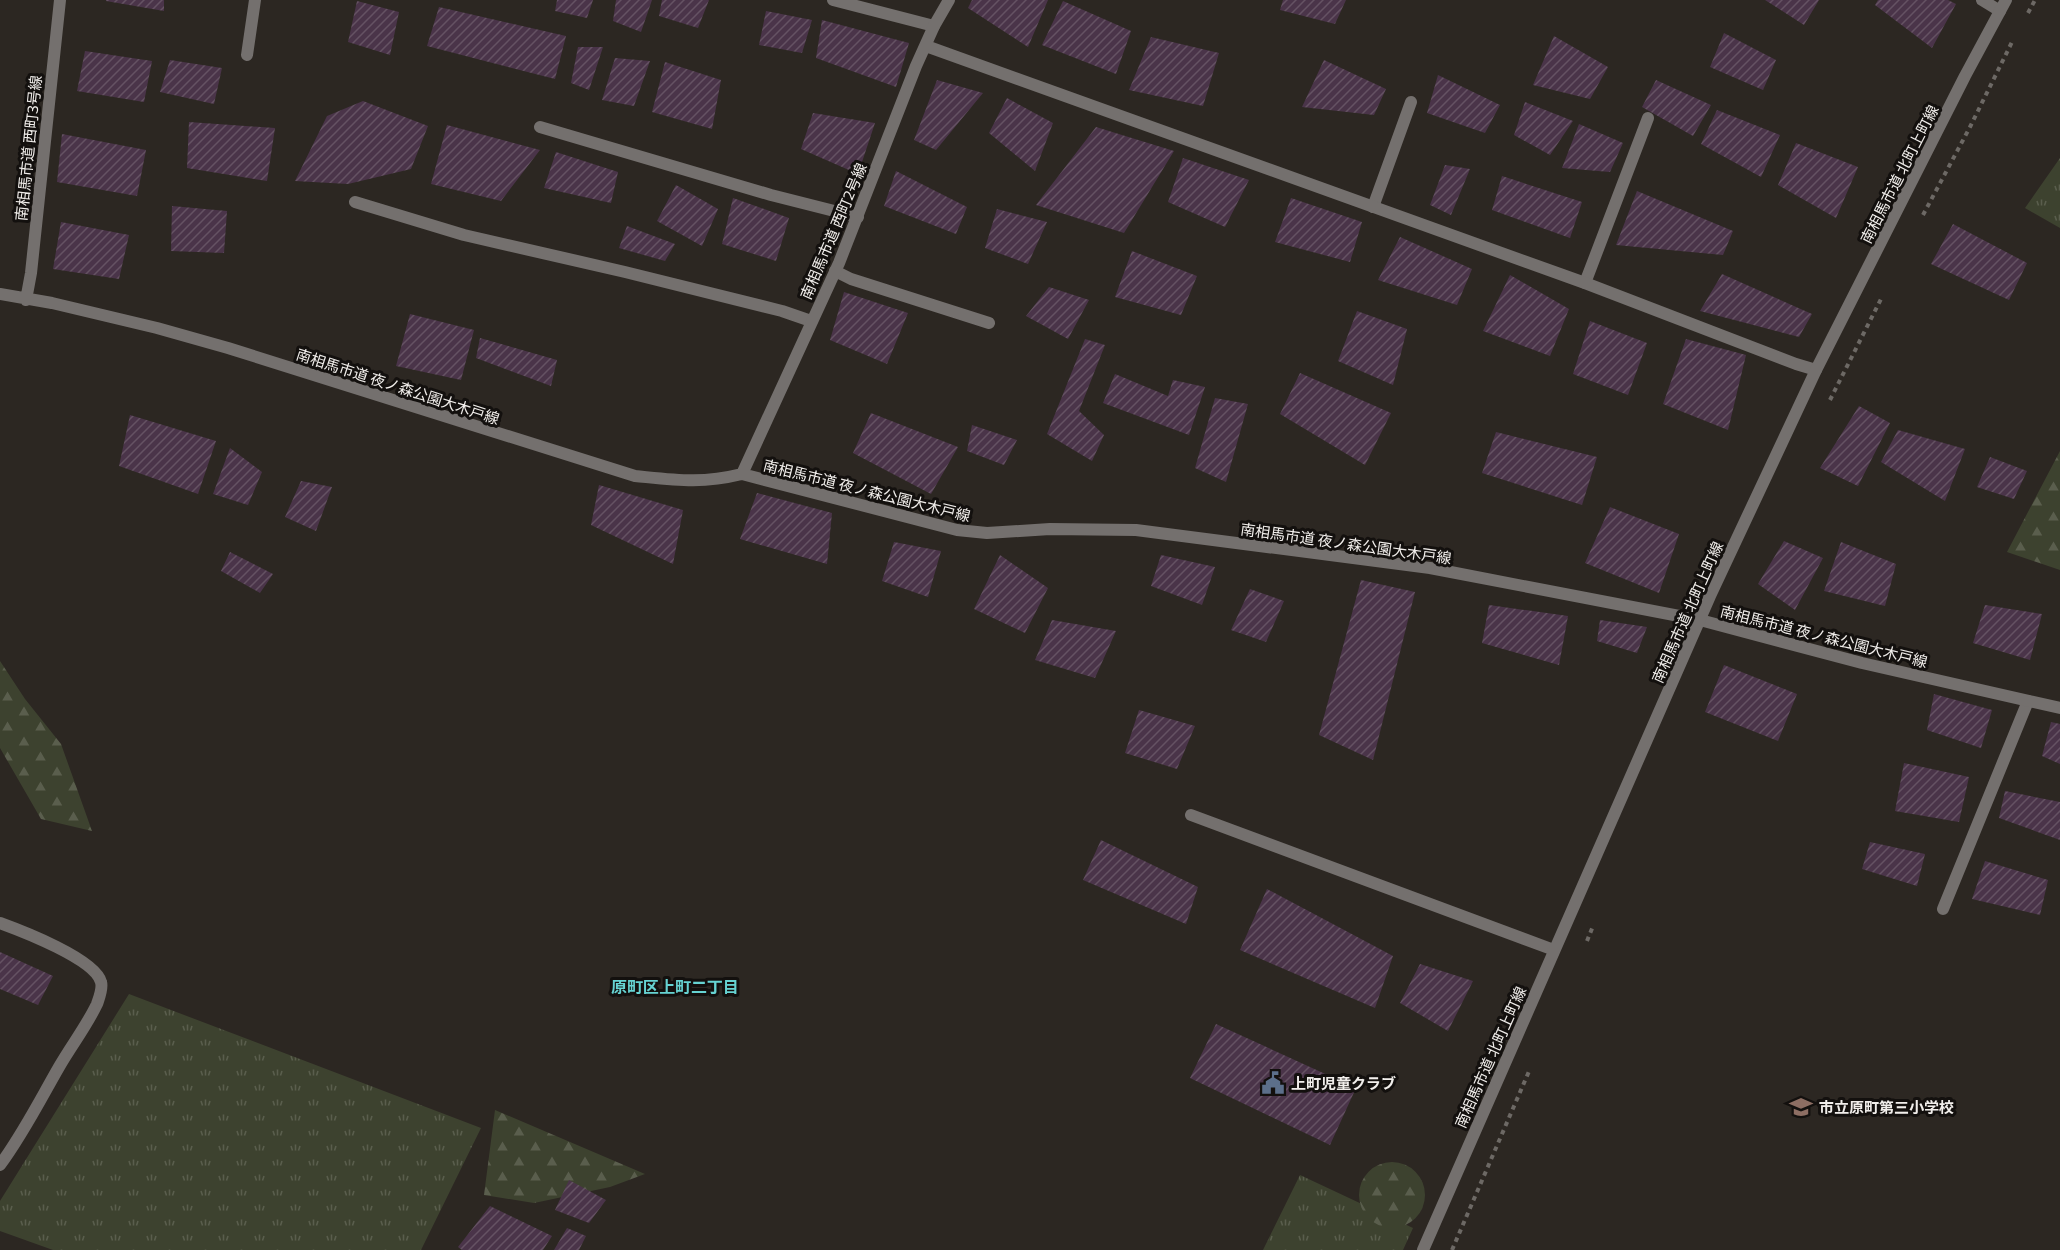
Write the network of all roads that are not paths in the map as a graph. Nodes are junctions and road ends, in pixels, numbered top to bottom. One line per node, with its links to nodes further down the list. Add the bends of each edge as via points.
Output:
1 (60, 0): 19 (street, 南相馬市道 西町3号線)
2 (255, 0): 9 (street)
3 (833, 0): 7 (street)
4 (949, 0): 7 (street, 南相馬市道 西町2号線)
5 (1982, 0): 6 (street)
6 (2003, 5): 22 (street, 南相馬市道 北町上町線)
7 (934, 26): 8 (street, 南相馬市道 西町2号線)
8 (926, 46): 14 (street); 15 (street, 南相馬市道 西町2号線)
9 (248, 55)
10 (1410, 102): 14 (street)
11 (1648, 118): 17 (street)
12 (540, 128): 15 (street)
13 (355, 202): 20 (street, via 464,235 636,274)
14 (1373, 207): 17 (street)
15 (858, 217): 16 (street, 南相馬市道 西町2号線)
16 (835, 271): 20 (street, 南相馬市道 西町2号線); 21 (street)
17 (1585, 283): 22 (street)
18 (0, 294): 19 (street, 南相馬市道 夜ノ森公園大木戸線)
19 (26, 300): 23 (street, 南相馬市道 夜ノ森公園大木戸線, via 208,342 634,476 694,482)
20 (811, 321): 23 (street, 南相馬市道 西町2号線)
21 (989, 323)
22 (1816, 370): 24 (street, 南相馬市道 北町上町線)
23 (742, 474): 24 (street, 南相馬市道 夜ノ森公園大木戸線, via 957,530 1136,530 1254,544 1430,568)
24 (1700, 620): 25 (street, 南相馬市道 夜ノ森公園大木戸線); 30 (street, 南相馬市道 北町上町線)
25 (2028, 701): 26 (street, 南相馬市道 夜ノ森公園大木戸線); 28 (street)
26 (2060, 708)
27 (1191, 814): 30 (street)
28 (1943, 909)
29 (0, 923): 31 (street, via 68,952 94,971 101,982 100,994 87,1022)
30 (1554, 950): 32 (street, 南相馬市道 北町上町線)
31 (0, 1165)
32 (1423, 1250)

